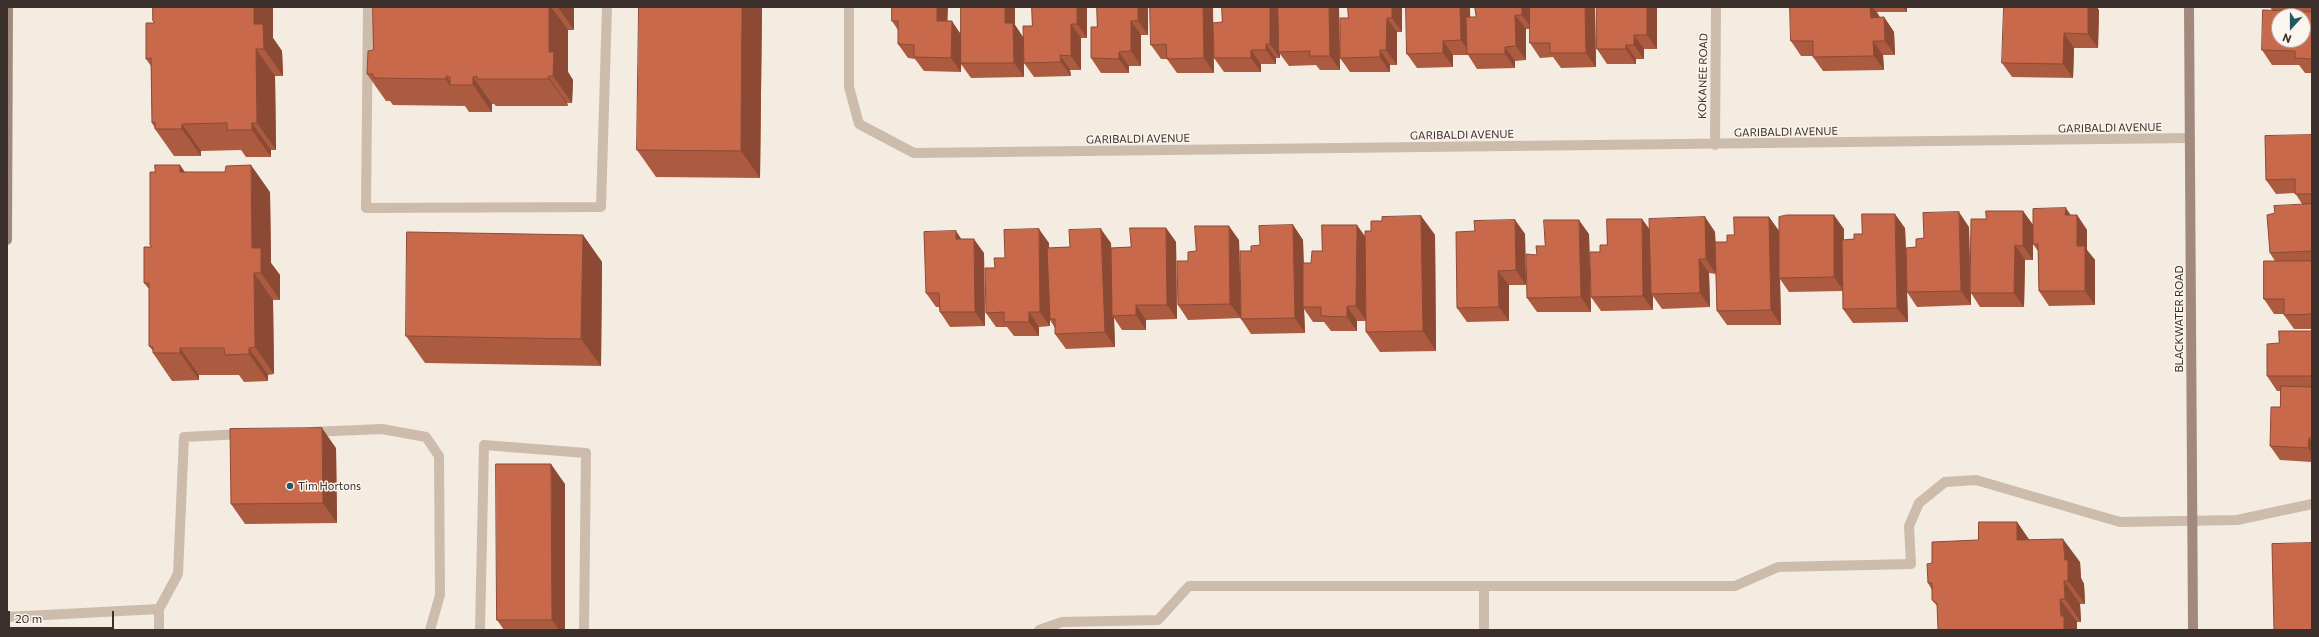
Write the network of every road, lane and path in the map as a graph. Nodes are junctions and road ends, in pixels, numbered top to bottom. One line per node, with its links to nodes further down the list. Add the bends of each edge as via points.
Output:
1 (8, 7): 7 (street)
2 (368, 7): 3 (street, via 366,208 602,207)
3 (607, 7)
4 (849, 7): 9 (street, GARIBALDI AVENUE, via 849,87 859,124 914,153)
5 (1716, 7): 9 (street, KOKANEE ROAD)
6 (2189, 7): 8 (street, BLACKWATER ROAD)
7 (7, 128): 10 (street)
8 (2190, 138): 9 (street, GARIBALDI AVENUE); 15 (street, BLACKWATER ROAD)
9 (1715, 145)
10 (7, 187): 11 (street)
11 (7, 240)
12 (303, 432): 20 (street, via 382,429 426,437 438,456 440,595)
13 (255, 434): 17 (street, via 184,437 178,574)
14 (2312, 504): 15 (street, via 2237,520)
15 (2192, 522): 16 (street, via 2120,522 1976,480 1945,482 1919,503 1909,526 1911,564 1778,567 1735,586); 25 (street, BLACKWATER ROAD)
16 (1484, 586): 23 (street, via 1189,586 1158,620 1062,622); 24 (street)
17 (159, 609): 18 (street); 19 (street)
18 (7, 617)
19 (159, 630)
20 (430, 630)
21 (480, 630): 22 (street, via 484,445 586,453)
22 (584, 630)
23 (1039, 630)
24 (1484, 630)
25 (2193, 630)

